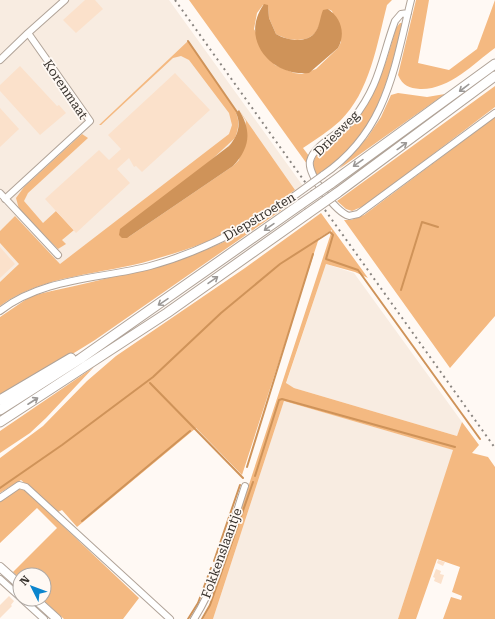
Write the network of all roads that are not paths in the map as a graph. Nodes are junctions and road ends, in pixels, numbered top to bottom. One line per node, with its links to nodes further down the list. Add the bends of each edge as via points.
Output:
1 (65, 0): 4 (street)
2 (411, 0): 3 (street, Diepstroeten)
3 (408, 13): 8 (street, Driesweg, via 403,13 395,21 379,77 366,102 349,124 318,148 311,158 311,172 335,207 346,215 358,214); 12 (street, Diepstroeten, bridge, via 390,87 377,116 356,146 323,175 247,226 202,248 151,265 37,290 17,299)
4 (28, 33): 5 (street); 10 (street, Korenmaat, via 90,120)
5 (0, 60)
6 (495, 64): 13 (highway, one-way to 13, bridge, via 330,184)
7 (495, 76): 16 (highway, one-way to 7, bridge, via 167,313)
8 (495, 113)
9 (0, 193): 10 (street)
10 (5, 199): 11 (street)
11 (58, 255)
12 (0, 311)
13 (111, 337): 14 (highway); 15 (highway)
14 (0, 400)
15 (0, 410)
16 (0, 422)
17 (245, 486): 28 (street, Fokkenslaantje, via 212,582)
18 (0, 498): 27 (street, via 19,485 26,487)
19 (0, 567): 20 (main road)
20 (10, 576): 21 (street)
21 (1, 583): 22 (street)
22 (12, 591)
23 (31, 607): 25 (street)
24 (44, 607): 26 (main road)
25 (44, 619)
26 (57, 619)
27 (170, 619)
28 (194, 619)

